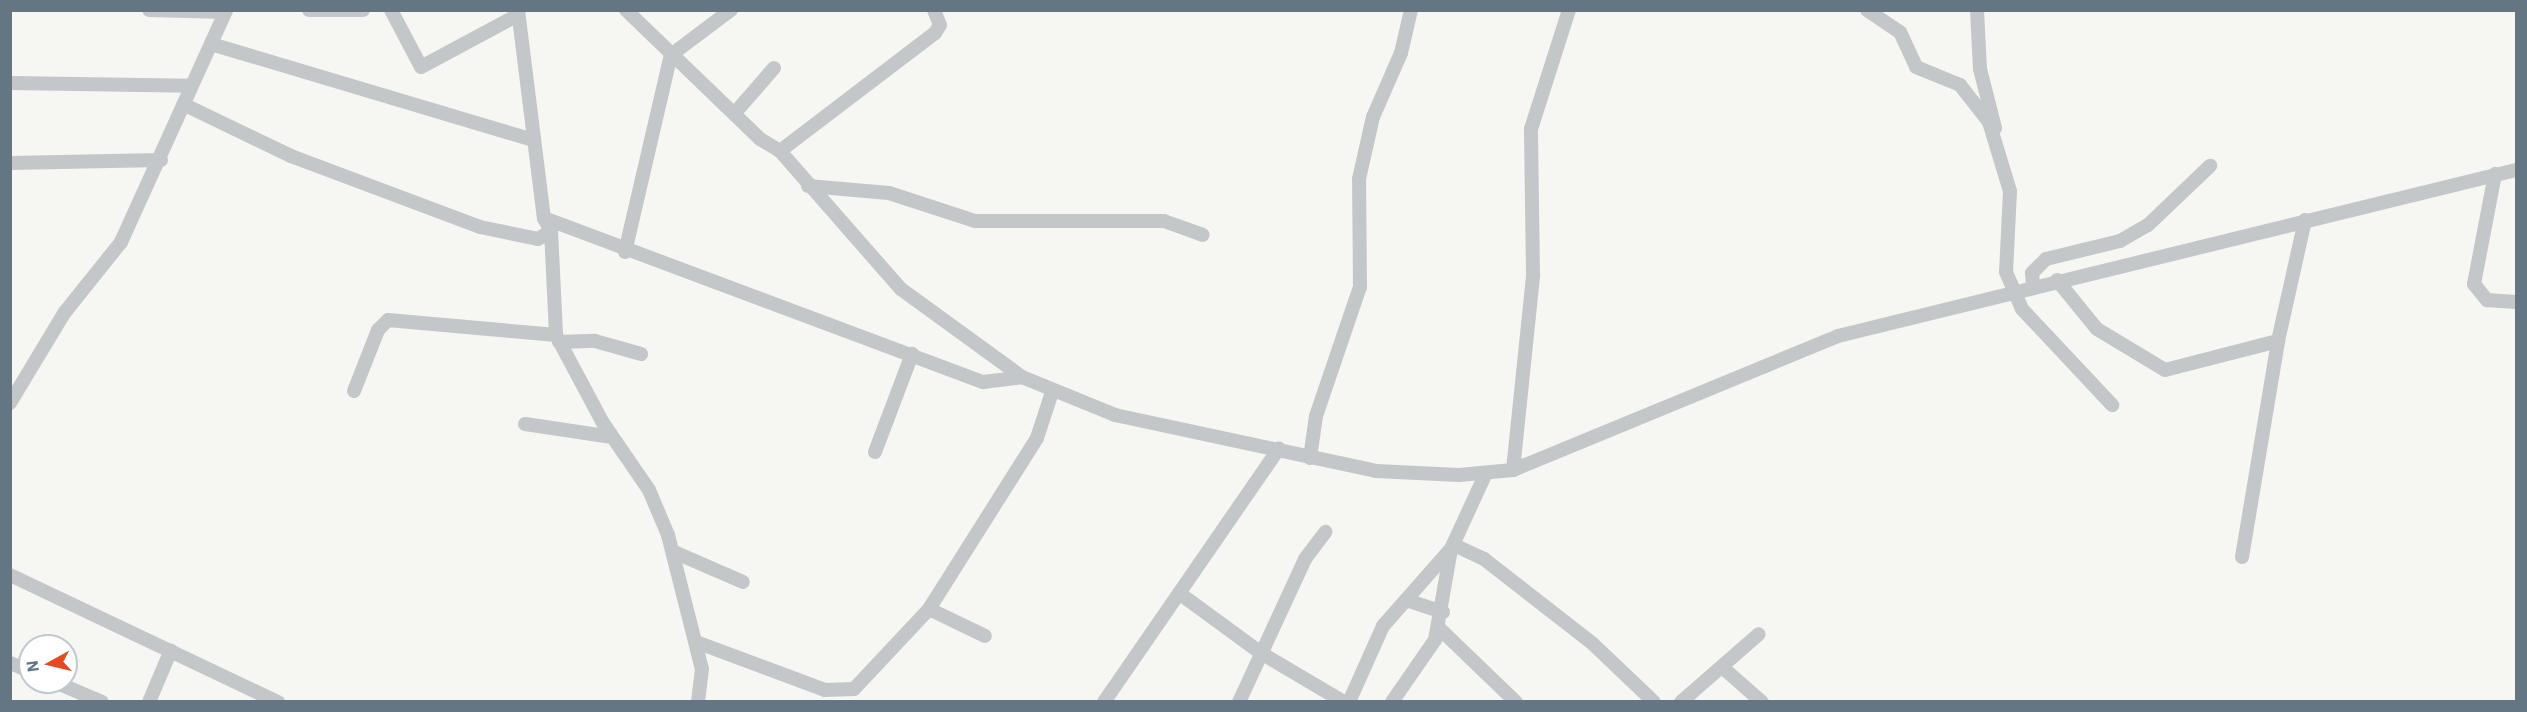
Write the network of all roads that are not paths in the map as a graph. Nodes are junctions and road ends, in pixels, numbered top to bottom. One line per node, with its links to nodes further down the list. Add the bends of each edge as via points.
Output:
1 (149, 10): 12 (street)
2 (309, 10): 3 (street)
3 (363, 10)
4 (391, 10): 13 (street, via 421,67)
5 (626, 10): 15 (street)
6 (731, 10): 15 (street)
7 (934, 10): 23 (street, via 940,25 935,33)
8 (1411, 10): 52 (street, via 1401,53 1372,117 1359,179 1360,287 1316,416)
9 (1569, 10): 53 (street, via 1531,129 1533,275)
10 (1867, 10): 21 (street, via 1900,32 1916,67 1960,84)
11 (1977, 10): 21 (street, via 1980,69)
12 (226, 11): 14 (street)
13 (518, 13): 22 (street)
14 (211, 44): 18 (street); 22 (street)
15 (671, 55): 20 (street); 34 (street)
16 (774, 68): 20 (street)
17 (10, 83): 18 (street)
18 (191, 86): 19 (street)
19 (185, 105): 24 (street); 32 (street, via 291,156 480,227 538,239)
20 (734, 114): 23 (street)
21 (1995, 133): 37 (street, via 2010,191 2004,244 2006,272)
22 (534, 140): 30 (street)
23 (780, 151): 29 (street)
24 (161, 160): 25 (street); 46 (street, via 121,242 65,312)
25 (10, 163)
26 (2210, 166): 36 (street, via 2148,225 2120,241 2046,259 2032,273)
27 (2517, 170): 28 (street)
28 (2495, 174): 31 (street); 38 (street, via 2474,284 2487,300)
29 (808, 186): 33 (street, via 889,193 975,221 1164,220); 43 (street, via 901,289)
30 (544, 218): 32 (street); 34 (street)
31 (2305, 220): 35 (street, via 2262,235); 40 (street)
32 (551, 231): 39 (street)
33 (1203, 235)
34 (625, 252): 42 (street)
35 (2057, 280): 36 (street); 40 (street, via 2097,329 2165,370)
36 (2033, 286): 37 (street)
37 (2016, 291): 47 (street, via 2022,309 2050,343); 53 (street, via 1809,346)
38 (2517, 302)
39 (558, 339): 41 (street, via 595,341); 44 (street, via 388,320 378,330); 49 (street)
40 (2278, 341): 58 (street)
41 (641, 354)
42 (912, 354): 43 (street, via 993,384); 51 (street)
43 (1022, 377): 45 (street)
44 (354, 391)
45 (1052, 392): 50 (street, via 1126,418); 63 (street, via 1037,438)
46 (10, 403)
47 (2112, 405)
48 (525, 424): 49 (street)
49 (612, 437): 57 (street, via 649,490)
50 (1279, 448): 52 (street); 61 (street)
51 (875, 452)
52 (1310, 458): 54 (street, via 1376,471)
53 (1513, 470): 54 (street)
54 (1485, 475): 56 (street)
55 (1325, 532): 70 (street, via 1305,560)
56 (1453, 547): 62 (street); 64 (street); 83 (street, via 1484,559 1593,644)
57 (674, 552): 60 (street); 68 (street)
58 (2242, 557)
59 (10, 574): 69 (street)
60 (743, 582)
61 (1179, 594): 70 (street); 77 (street)
62 (1406, 600): 64 (street); 80 (street, via 1383,626)
63 (929, 609): 67 (street); 68 (street, via 864,680 843,692 762,670)
64 (1443, 612): 65 (street)
65 (1439, 628): 81 (street, via 1424,659); 82 (street)
66 (1759, 634): 71 (street)
67 (985, 636)
68 (696, 642): 76 (street, via 703,681)
69 (171, 650): 74 (street); 75 (street)
70 (1261, 653): 78 (street); 79 (street)
71 (1722, 667): 84 (street); 85 (street)
72 (78, 692): 73 (street)
73 (102, 702)
74 (149, 702)
75 (278, 702)
76 (698, 702)
77 (1104, 702)
78 (1239, 702)
79 (1344, 702)
80 (1349, 702)
81 (1392, 702)
82 (1515, 702)
83 (1654, 702)
84 (1682, 702)
85 (1762, 702)

